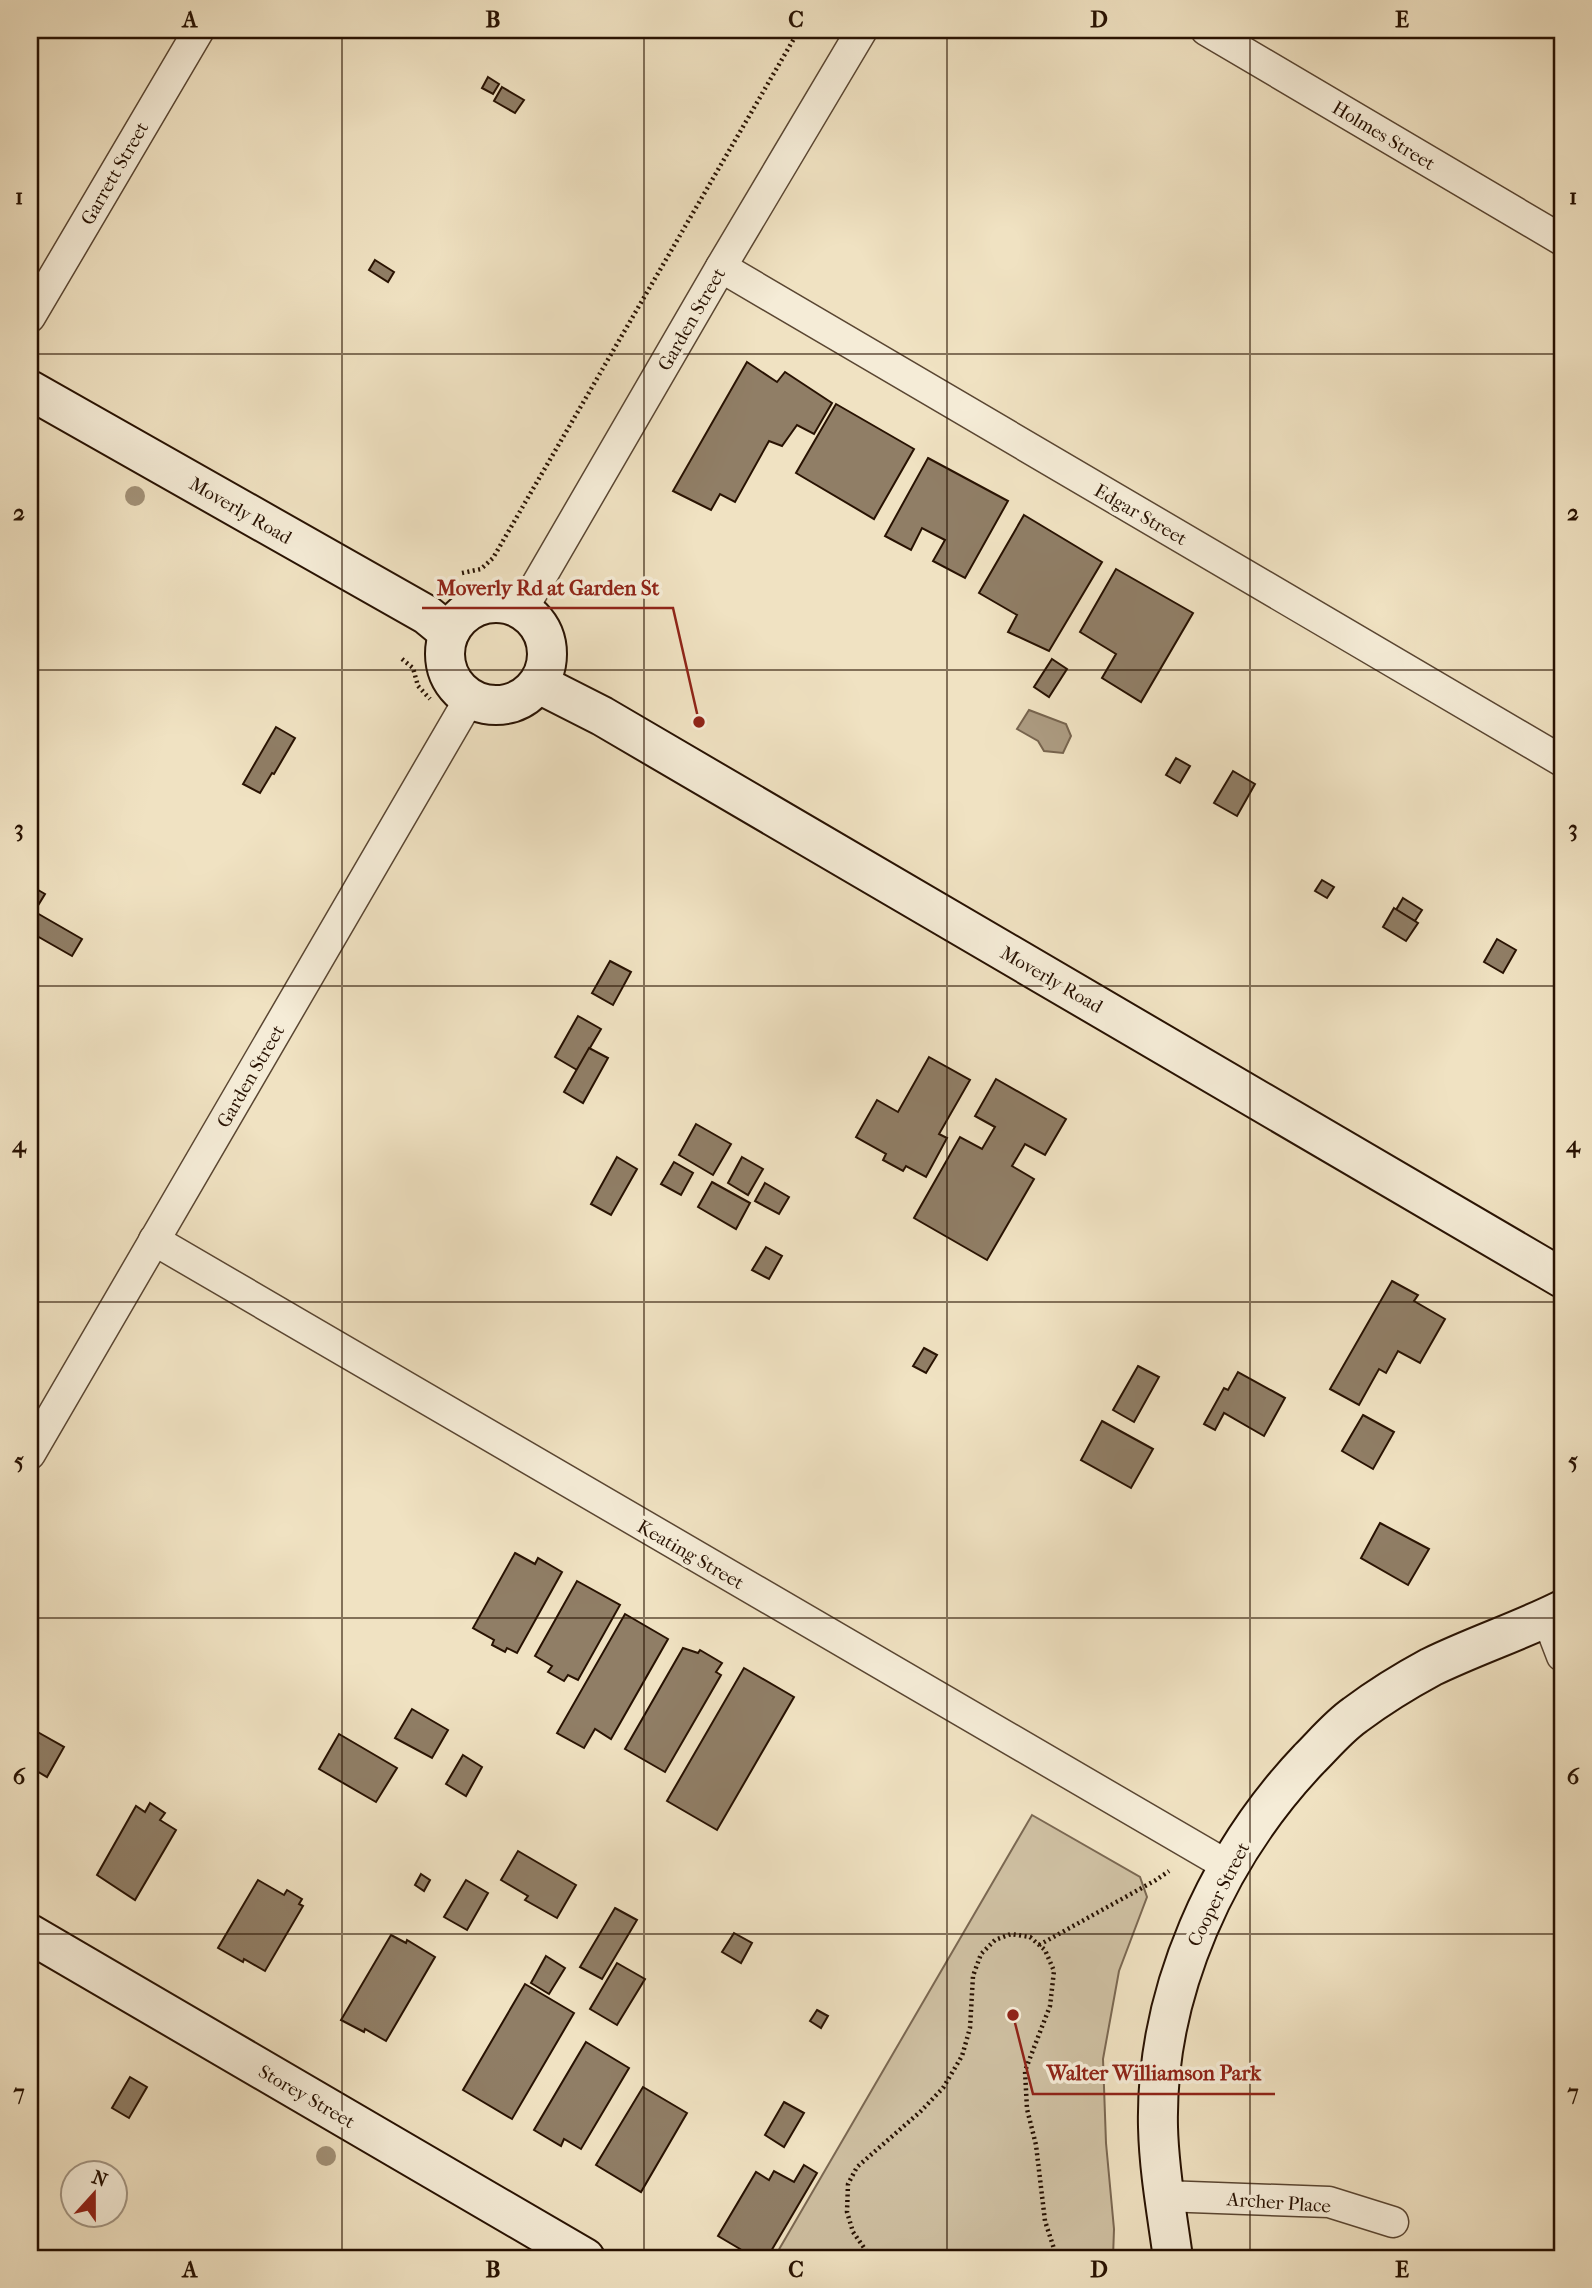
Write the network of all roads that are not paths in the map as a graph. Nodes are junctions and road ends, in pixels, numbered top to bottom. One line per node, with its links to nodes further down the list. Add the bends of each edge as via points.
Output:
1 (199, 30): 6 (street, Garrett Street)
2 (862, 30): 5 (street, Garden Street)
3 (1206, 30): 4 (street, Holmes Street)
4 (1562, 240)
5 (720, 267): 8 (street, Garden Street); 12 (street, Edgar Street)
6 (30, 317)
7 (30, 390): 9 (street, Moverly Road, via 427,615)
8 (522, 610): 9 (street, via 495,603 481,606 457,621); 10 (street, via 544,635 548,652)
9 (449, 633): 11 (street, via 448,669 458,689)
10 (539, 684): 11 (street, via 528,695 500,706); 14 (street, Moverly Road, via 614,723)
11 (470, 698): 13 (street, Garden Street)
12 (1562, 761)
13 (154, 1240): 15 (street, Garden Street); 18 (street, Keating Street)
14 (1562, 1278)
15 (30, 1454)
16 (1555, 1613): 17 (street); 18 (street, Cooper Street, via 1432,1667 1352,1716 1291,1778)
17 (1562, 1656)
18 (1228, 1866): 20 (street, Cooper Street, via 1188,1954 1173,2001 1160,2080)
19 (30, 1934): 22 (street, Storey Street)
20 (1163, 2196): 21 (street, Archer Place, via 1329,2202); 23 (street, Cooper Street)
21 (1393, 2222)
22 (585, 2258)
23 (1172, 2258)

